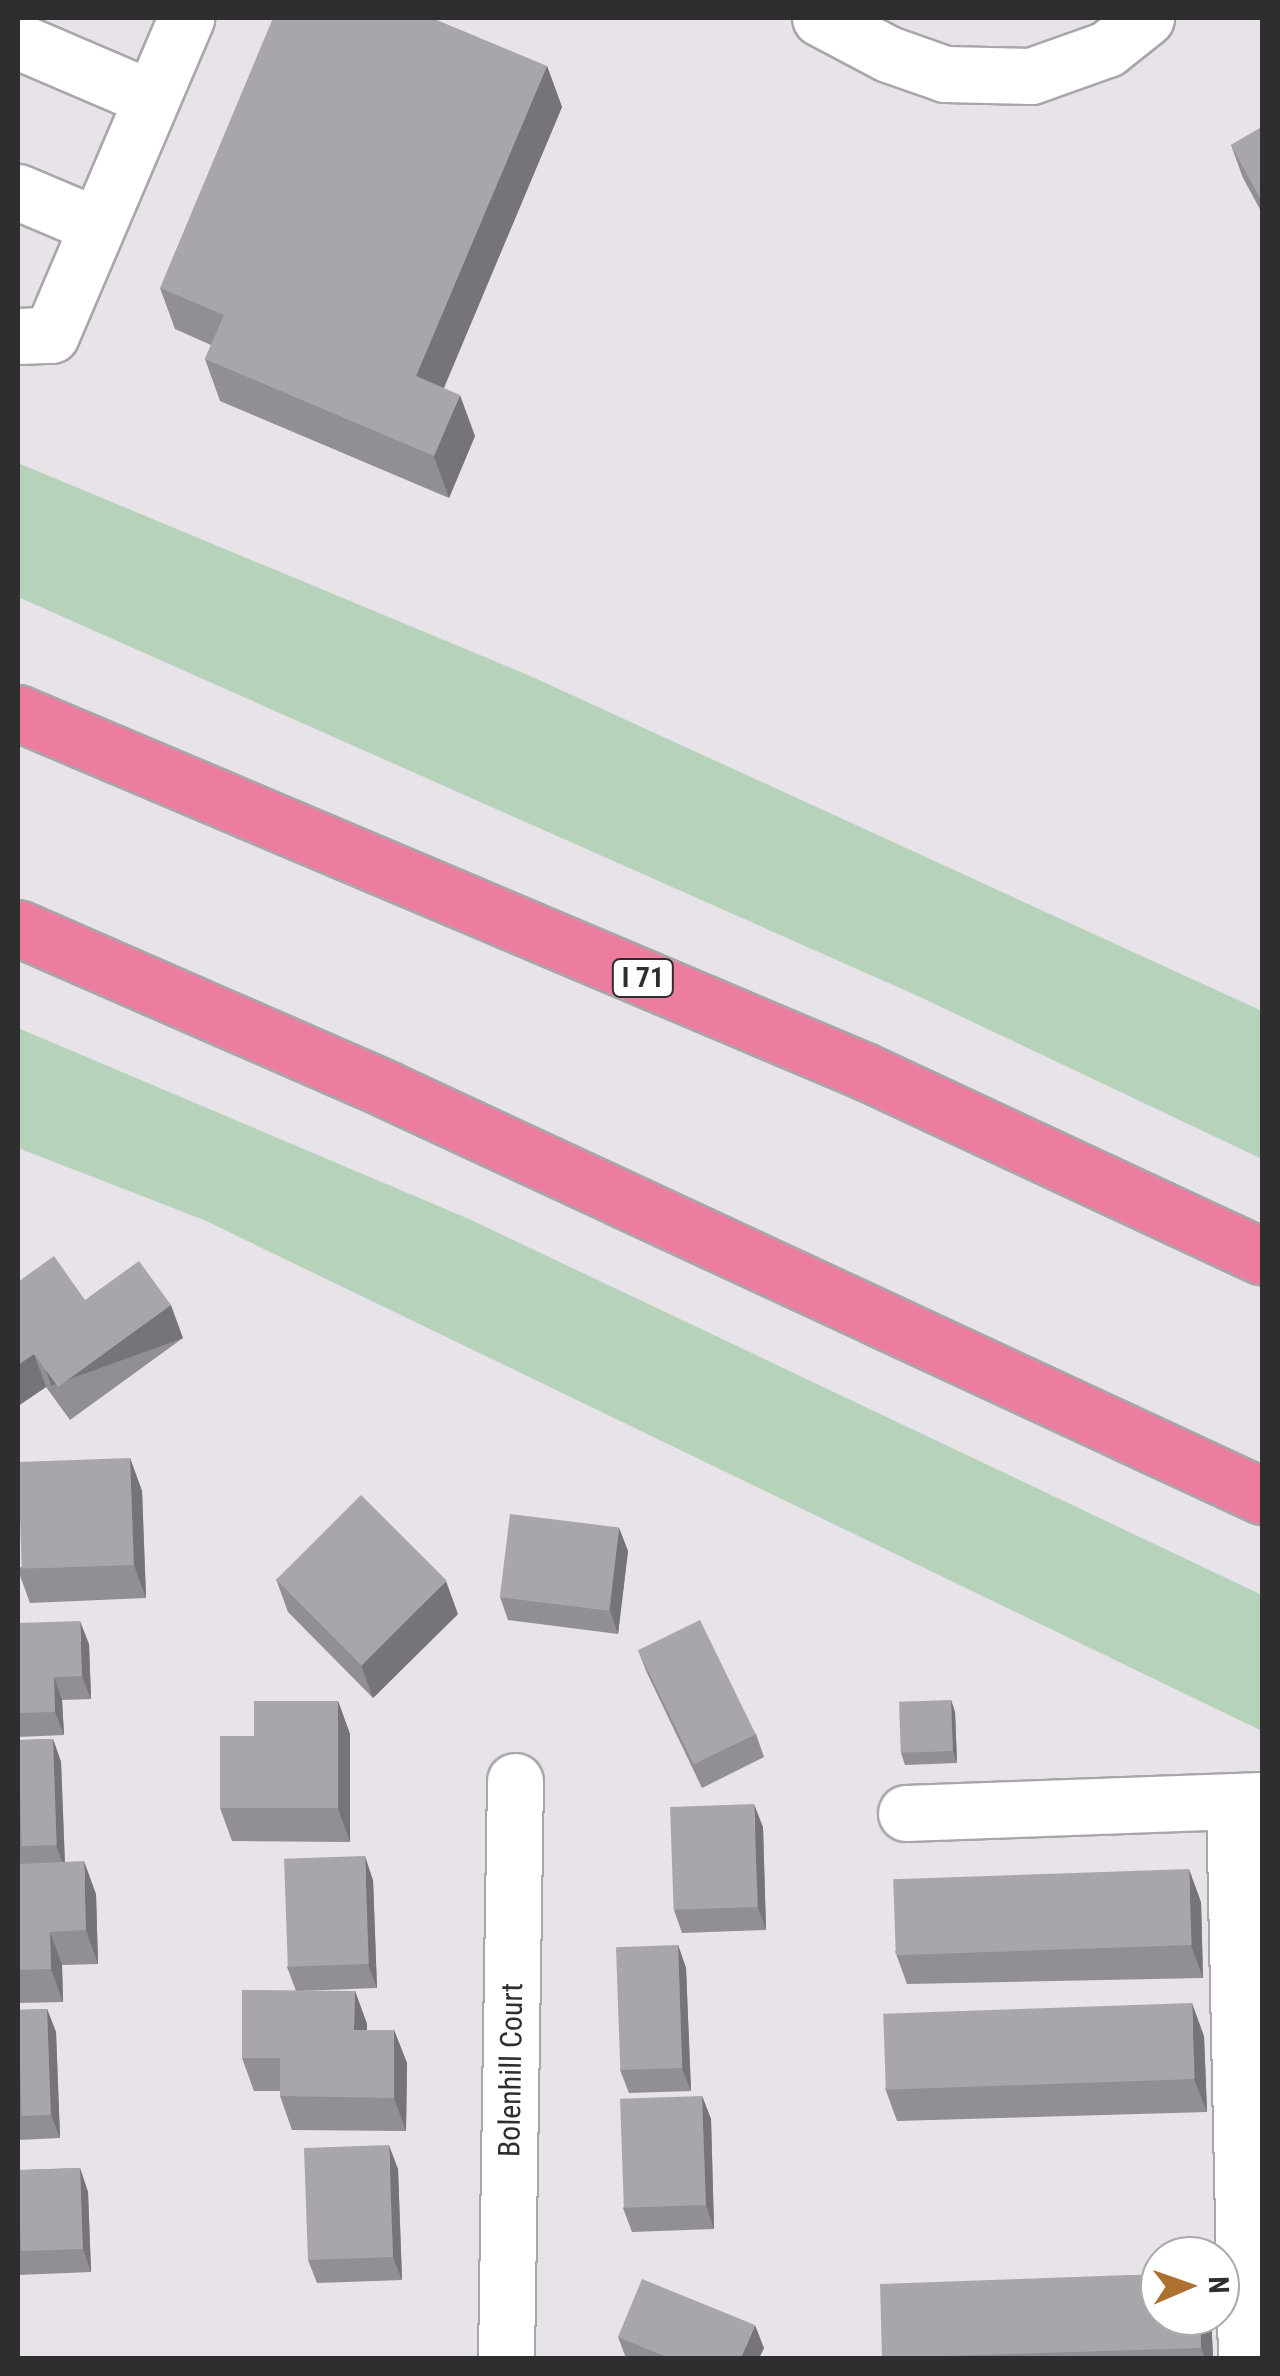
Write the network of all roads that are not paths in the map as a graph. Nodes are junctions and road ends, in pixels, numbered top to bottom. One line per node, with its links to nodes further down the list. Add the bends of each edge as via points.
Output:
1 (186, 18): 5 (street)
2 (820, 18): 3 (street, via 944,74 1030,76 1107,49)
3 (1146, 18)
4 (18, 41): 5 (street)
5 (151, 98): 7 (street)
6 (18, 192): 7 (street)
7 (96, 225): 8 (street, via 51,335)
8 (18, 336)
9 (18, 712): 11 (highway, I 71, via 864,1071)
10 (18, 928): 12 (highway, via 388,1090)
11 (1262, 1258)
12 (1262, 1496)
13 (514, 1781): 17 (street, Bolenhill Court)
14 (1248, 1801): 15 (street); 16 (street)
15 (906, 1813)
16 (1252, 2142): 18 (street)
17 (506, 2358)
18 (1246, 2358)

